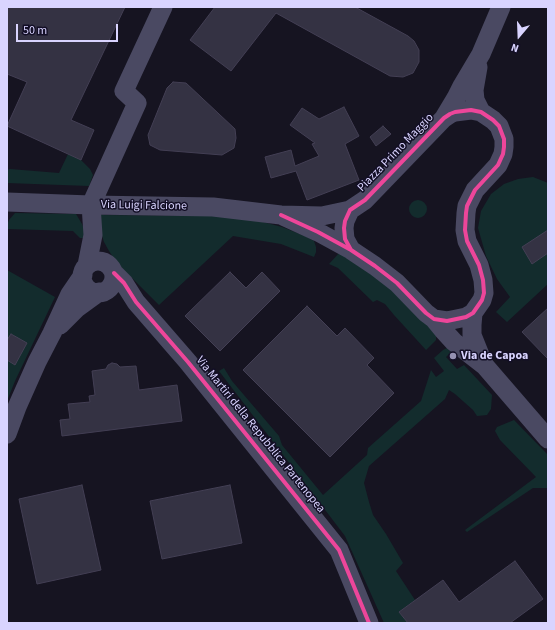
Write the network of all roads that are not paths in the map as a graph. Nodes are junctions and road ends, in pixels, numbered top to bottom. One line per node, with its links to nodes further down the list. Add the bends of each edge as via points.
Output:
1 (164, 7): 7 (street, via 124,91 137,103)
2 (501, 7): 3 (street)
3 (481, 54): 4 (street, via 474,90 475,100); 5 (street)
4 (481, 112): 5 (street, Piazza Primo Maggio, via 455,112); 16 (street, via 499,126 504,147 498,165 475,190 467,206 467,241 479,265 484,293)
5 (444, 118): 8 (street, Piazza Primo Maggio, via 364,200)
6 (7, 202): 7 (street, Via Luigi Falcione)
7 (91, 205): 9 (street, Via Luigi Falcione, via 213,206); 10 (street)
8 (350, 210): 9 (street, Via Luigi Falcione, via 322,216); 11 (street, via 344,228 345,239)
9 (281, 215): 11 (street, Via Luigi Falcione)
10 (93, 235): 12 (street, Via Martiri della Repubblica Partenopea); 13 (street)
11 (351, 250): 17 (street, via 396,283)
12 (111, 268): 13 (street, via 103,261 97,261 92,262); 14 (street, via 113,284); 15 (street, Via Martiri della Repubblica Partenopea)
13 (85, 270): 14 (street, via 85,285 94,292); 18 (street, via 70,294)
14 (102, 292): 15 (street, Via Martiri della Repubblica Partenopea, via 118,294); 18 (street, via 77,308)
15 (136, 302): 22 (street, Via Martiri della Repubblica Partenopea, via 188,362 339,550)
16 (474, 313): 17 (street, via 457,320); 19 (street, via 472,335)
17 (434, 319): 19 (street, via 454,342)
18 (52, 333): 20 (street, via 36,362)
19 (485, 366): 21 (street)
20 (7, 434)
21 (548, 439)
22 (369, 623)

